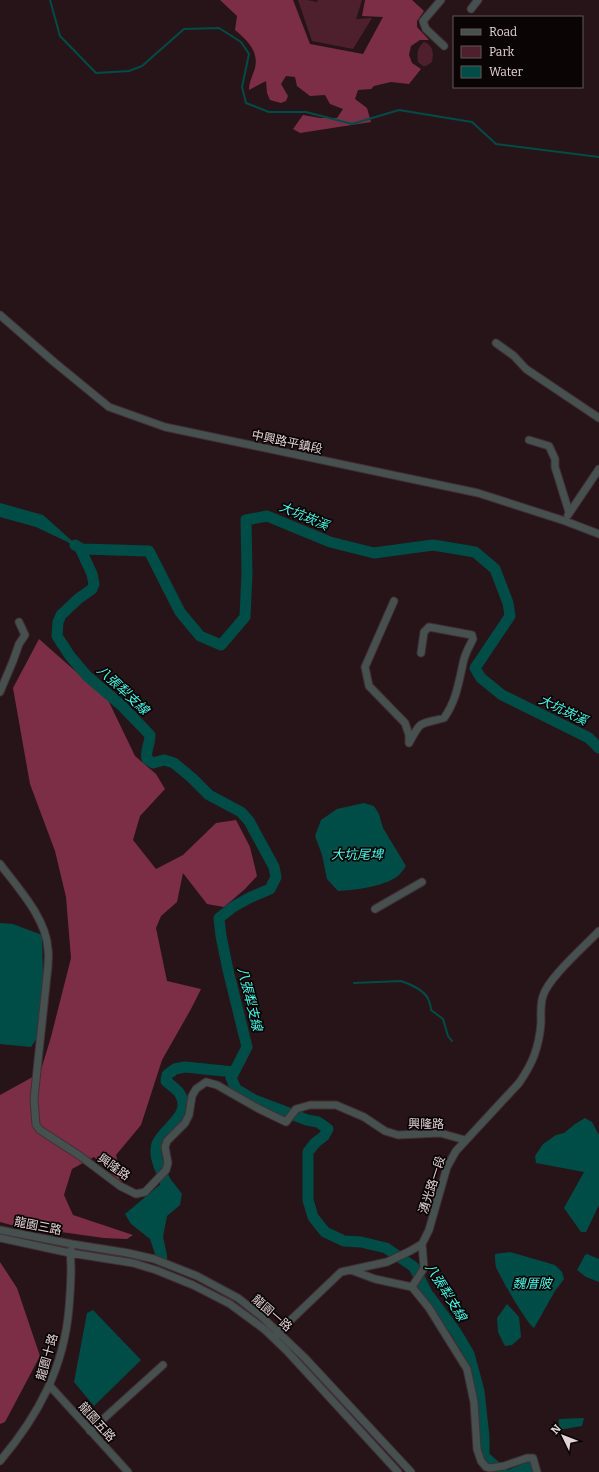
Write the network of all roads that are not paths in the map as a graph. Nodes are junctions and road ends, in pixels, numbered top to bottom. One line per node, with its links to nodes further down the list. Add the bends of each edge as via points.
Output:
1 (441, 0): 4 (street, via 423,21 426,29)
2 (478, 0): 3 (street)
3 (471, 9)
4 (444, 46)
5 (0, 315): 11 (street, 中興路平鎮段, via 109,406 136,417 165,427 478,493)
6 (496, 343): 7 (street, via 526,369)
7 (599, 418)
8 (529, 440): 10 (street, via 549,446)
9 (599, 469): 10 (street)
10 (569, 512): 11 (street)
11 (565, 521): 12 (street, 中興路平鎮段)
12 (599, 534)
13 (394, 601): 15 (street, via 365,667 369,686 405,723 409,743 422,722 444,718 450,710 458,689 464,657 473,639 472,635 429,627 424,632)
14 (19, 622): 16 (street, via 25,635)
15 (421, 653)
16 (0, 692)
17 (0, 864): 21 (street, 興隆路, via 42,924 48,949 34,1099 36,1124 40,1130 126,1190 136,1194 145,1192 166,1170 167,1141 185,1123 192,1096 196,1089 206,1082 217,1085 286,1122 296,1109 310,1105 336,1105 364,1117 385,1131 398,1135 440,1133)
18 (422, 882): 19 (street)
19 (375, 909)
20 (599, 931): 21 (street, 湧光路一段, via 555,975 543,995 535,1056 528,1070)
21 (465, 1140): 25 (street, 湧光路一段, via 447,1168 429,1230)
22 (0, 1230): 24 (street, 龍園三路)
23 (0, 1238): 26 (street, 龍園三路)
24 (72, 1244): 26 (street, 龍園十路); 29 (street, 龍園一路, via 128,1252 185,1270 238,1298)
25 (422, 1244): 27 (street, via 388,1262); 28 (street, via 424,1268)
26 (70, 1253): 29 (street, 龍園一路, via 133,1263 193,1284 230,1304); 31 (street, 龍園十路, via 66,1326 60,1358)
27 (351, 1270): 28 (street, via 375,1279); 29 (street, via 341,1272)
28 (412, 1287): 37 (street, via 429,1308 467,1369 474,1402 476,1449 481,1461 490,1468 534,1458)
29 (276, 1335): 35 (street, 龍園一路); 36 (street, 龍園一路, via 305,1358)
30 (163, 1365): 32 (street)
31 (50, 1386): 32 (street, 龍園五路); 33 (street, 龍園十路, via 32,1420)
32 (90, 1432): 34 (street, 龍園五路)
33 (0, 1461)
34 (128, 1472)
35 (398, 1472)
36 (412, 1472)
37 (537, 1472)

